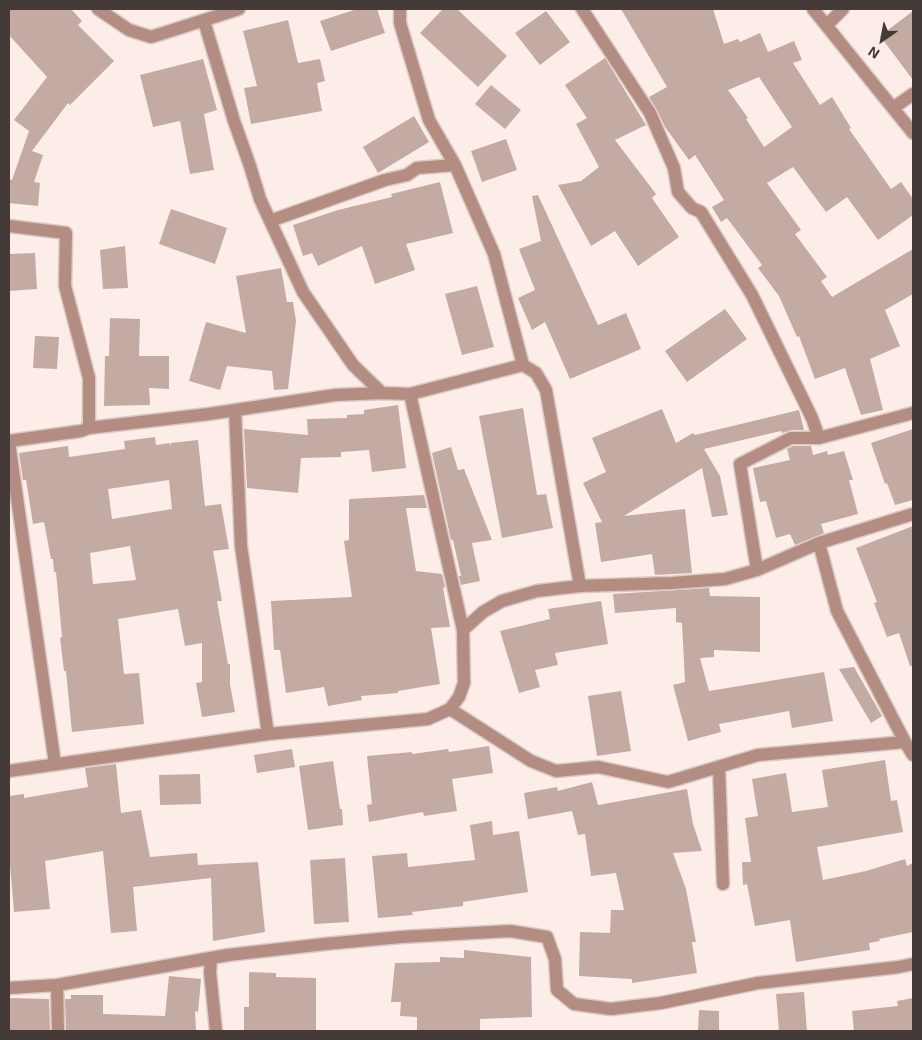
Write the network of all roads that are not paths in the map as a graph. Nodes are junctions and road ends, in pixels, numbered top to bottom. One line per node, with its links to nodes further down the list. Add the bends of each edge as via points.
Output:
1 (98, 9): 7 (street, via 129,30 151,37)
2 (240, 9): 7 (street)
3 (400, 9): 12 (street, via 400,23 429,120)
4 (582, 9): 21 (street, via 650,113 674,168 678,192 692,208 701,212 752,295 812,418)
5 (813, 9): 8 (street)
6 (843, 9): 8 (street)
7 (204, 21): 13 (street, via 234,121)
8 (827, 25): 10 (street)
9 (913, 94): 10 (street)
10 (893, 108): 11 (street)
11 (913, 133)
12 (455, 165): 13 (street, via 417,168 407,175); 15 (street, via 494,254)
13 (270, 221): 16 (street, via 303,292 353,365)
14 (9, 226): 20 (street, via 66,233 65,286 88,378)
15 (523, 365): 17 (street); 26 (street, via 536,373 546,390)
16 (382, 393): 17 (street); 18 (street, via 335,395)
17 (410, 394): 27 (street)
18 (235, 410): 20 (street); 29 (street, via 241,546)
19 (913, 413): 21 (street)
20 (89, 428): 22 (street)
21 (818, 438): 25 (street, via 791,438 740,464)
22 (9, 441): 32 (street)
23 (913, 514): 24 (street)
24 (819, 543): 25 (street); 30 (street, via 837,611)
25 (757, 570): 26 (street, via 725,579)
26 (580, 586): 27 (street, via 537,591 502,601 483,612)
27 (463, 630): 28 (street, via 464,683)
28 (450, 709): 29 (street, via 428,719); 33 (street, via 531,761 556,771 598,767 668,782)
29 (268, 734): 32 (street)
30 (905, 742): 31 (street); 33 (street, via 758,755)
31 (913, 755)
32 (55, 764): 34 (street)
33 (719, 767): 35 (street)
34 (9, 771)
35 (723, 884)
36 (211, 958): 37 (street, via 401,937 510,931 547,937 555,959 557,990 574,1004 611,1009 661,1003 758,983); 38 (street); 41 (street)
37 (913, 964)
38 (57, 985): 39 (street); 40 (street)
39 (9, 988)
40 (58, 1031)
41 (216, 1031)

